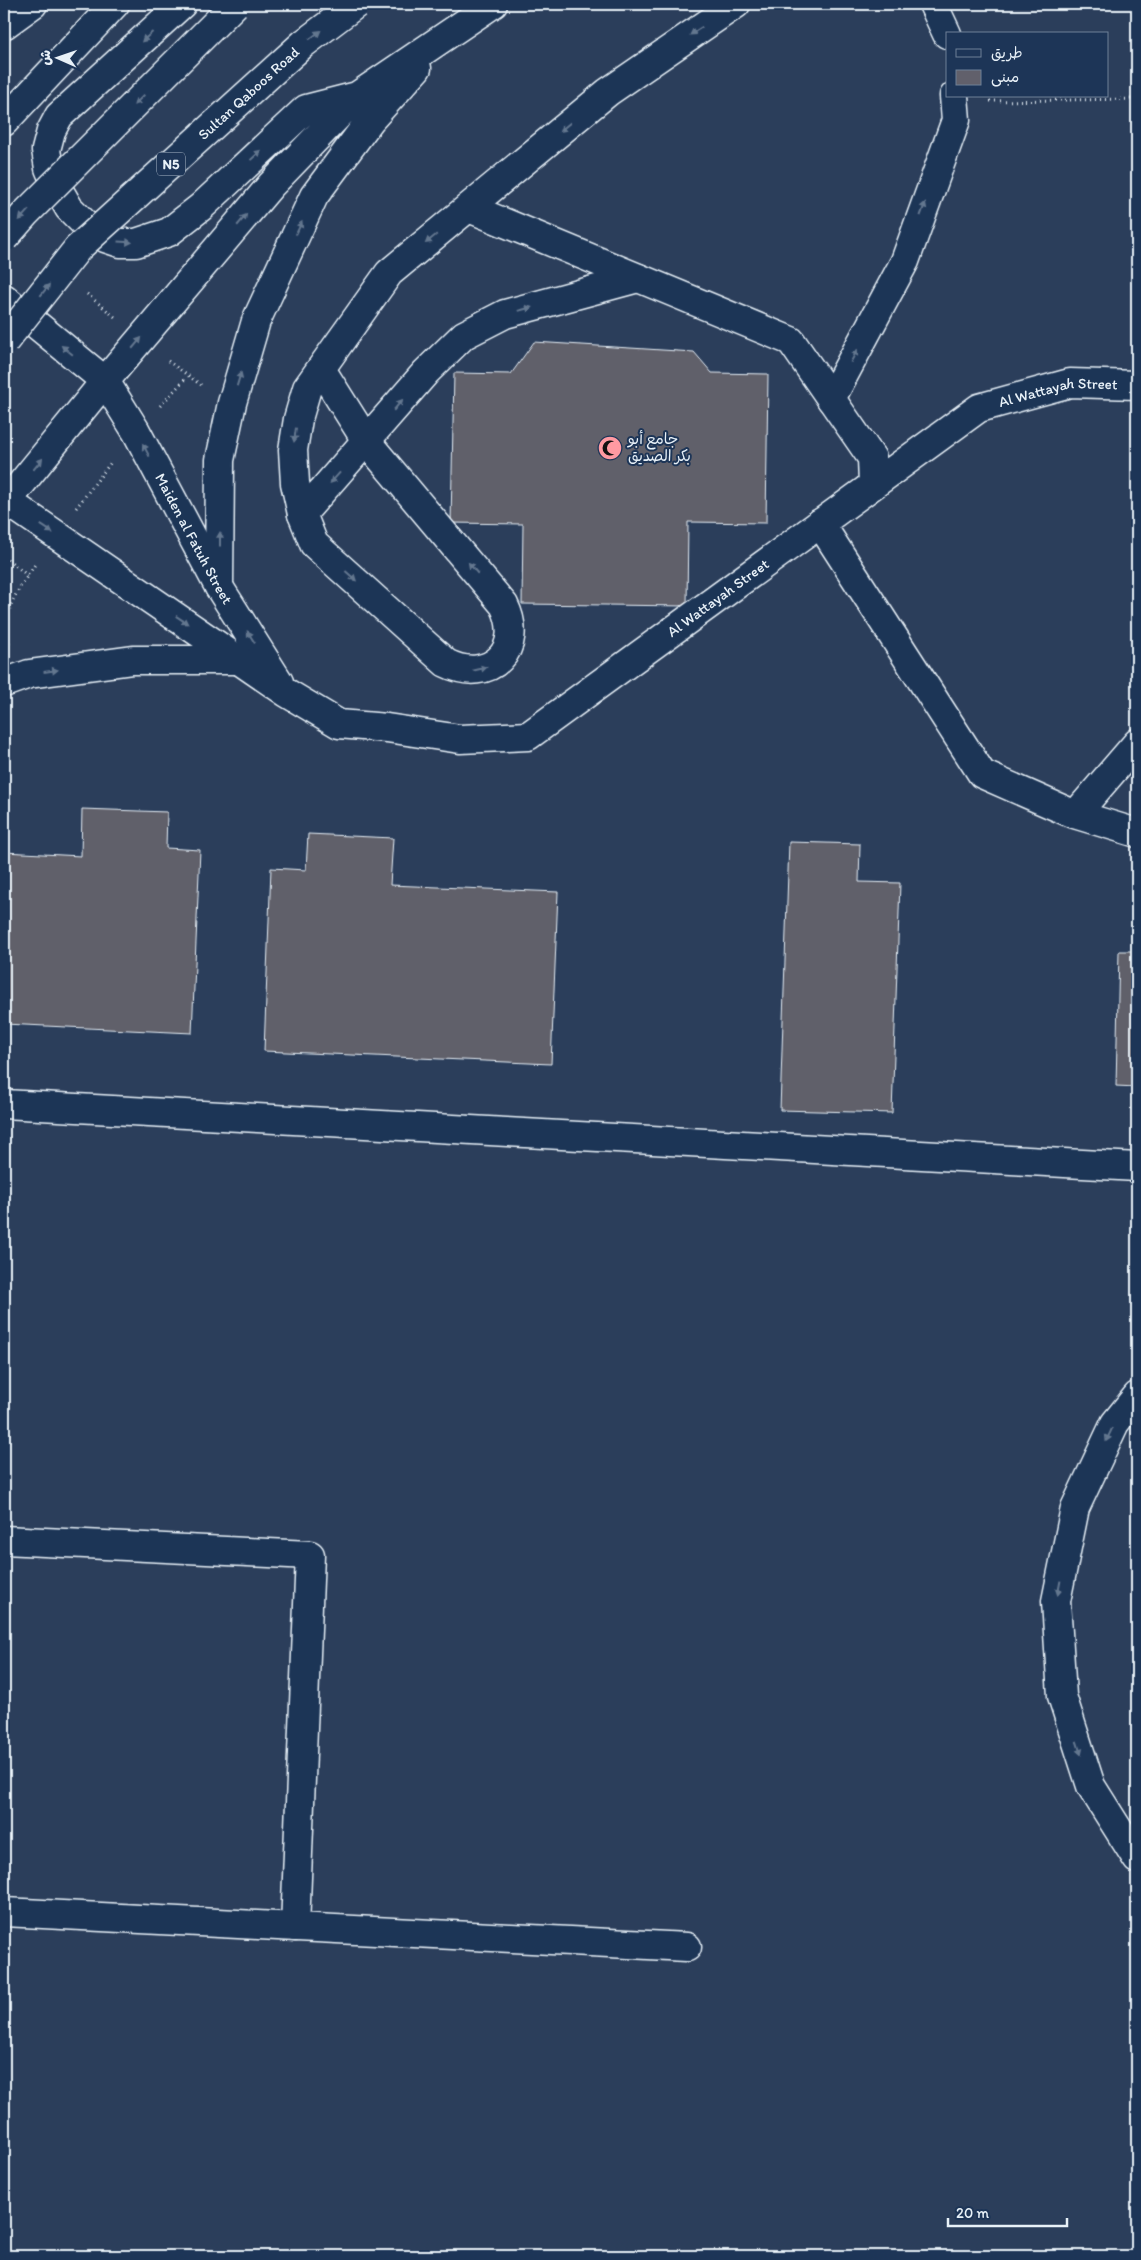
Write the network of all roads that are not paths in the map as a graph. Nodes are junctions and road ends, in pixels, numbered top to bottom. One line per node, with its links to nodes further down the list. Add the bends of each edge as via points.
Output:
1 (33, 4): 9 (main road)
2 (115, 4): 14 (main road)
3 (182, 4): 12 (main road, one-way to 12, via 59,116 51,131 46,150 57,187 69,208 106,238 120,243 136,242 169,232 306,109)
4 (235, 4): 16 (main road, one-way to 16, bridge)
5 (356, 4): 19 (main road, Sultan Qaboos Road / N5, one-way to 5, bridge, via 78,248 304,44)
6 (493, 4): 11 (main road)
7 (736, 4): 15 (main road, one-way to 15, via 608,92)
8 (933, 4): 10 (main road)
9 (4, 25)
10 (946, 32)
11 (446, 36): 12 (main road); 31 (main road, one-way to 11, via 220,460 232,403 256,321 314,196 371,119)
12 (358, 96): 21 (main road, one-way to 12, via 271,186)
13 (954, 99): 23 (main road, one-way to 13, via 905,261 956,120)
14 (4, 122)
15 (468, 208): 17 (main road); 20 (main road, one-way to 20, via 389,273)
16 (4, 238)
17 (638, 278): 23 (main road, via 791,341); 24 (main road, one-way to 17, via 426,372 464,335 505,314)
18 (4, 298): 21 (main road, Maiden al Fatuh Street, one-way to 18)
19 (4, 342)
20 (321, 369): 24 (main road); 29 (main road, one-way to 29, via 307,388 294,442 295,483)
21 (105, 381): 28 (main road, one-way to 21); 31 (main road, Maiden al Fatuh Street, one-way to 21, via 136,431)
22 (1137, 385): 26 (main road, Al Wattayah Street, via 1070,383 979,408)
23 (831, 399): 25 (main road)
24 (367, 442): 29 (main road, one-way to 29); 29 (main road, one-way to 24, via 314,544 446,663 471,671 495,664 504,654 512,630 504,605)
25 (872, 458): 26 (main road); 27 (main road)
26 (899, 466): 27 (main road, Al Wattayah Street)
27 (873, 484): 30 (main road, Al Wattayah Street)
28 (5, 502): 32 (main road, Al Wattayah Street, one-way to 32)
29 (302, 514)
30 (820, 523): 34 (main road, Al Wattayah Street, via 528,736 460,739 339,724); 36 (main road, via 982,774)
31 (219, 588): 34 (main road, Maiden al Fatuh Street, one-way to 31)
32 (239, 660): 33 (main road, one-way to 32, via 28,674 133,660); 34 (main road, Al Wattayah Street)
33 (4, 683)
34 (287, 693)
35 (1137, 743): 36 (main road)
36 (1076, 814): 37 (main road)
37 (1137, 833)
38 (4, 1104): 39 (main road)
39 (1137, 1167)
40 (1137, 1396): 42 (main road, one-way to 42, via 1115,1423 1075,1508 1056,1601 1062,1696 1091,1786)
41 (4, 1540): 44 (main road, via 310,1555)
42 (1137, 1859)
43 (4, 1912): 44 (main road)
44 (295, 1927): 45 (main road)
45 (687, 1946)

